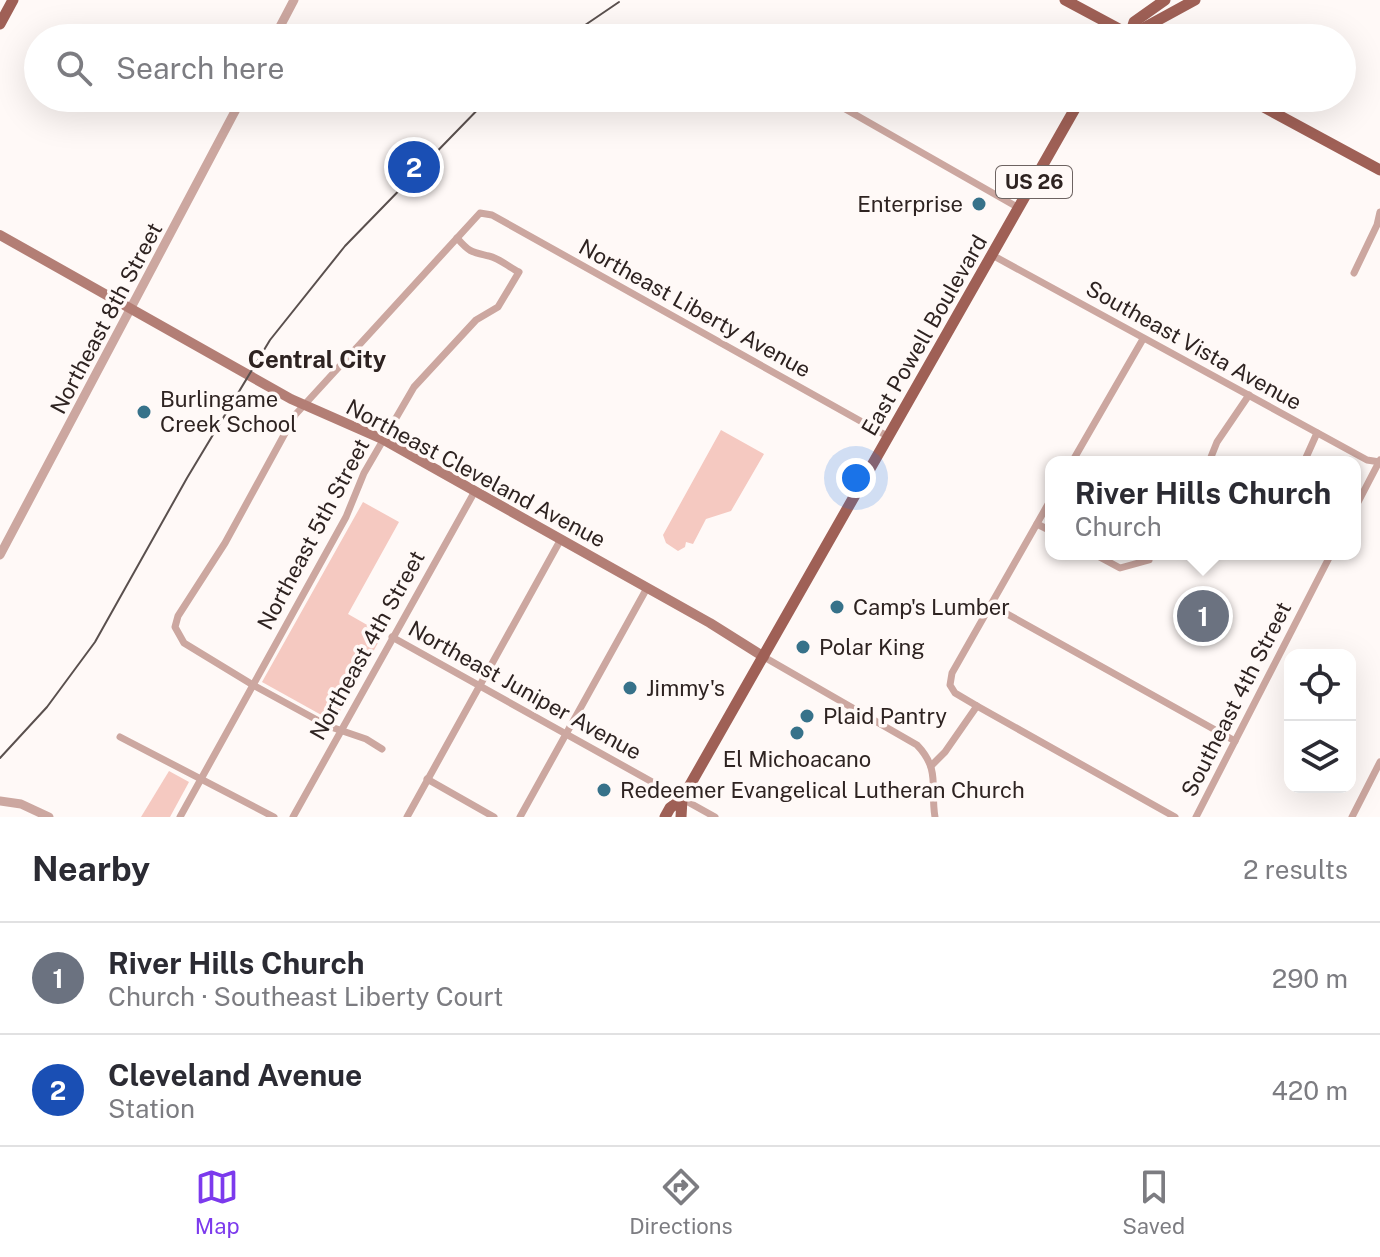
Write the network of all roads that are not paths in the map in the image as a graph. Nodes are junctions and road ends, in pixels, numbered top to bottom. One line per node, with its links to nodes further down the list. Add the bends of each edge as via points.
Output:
1 (13, 0): 6 (main road)
2 (294, 0): 7 (street)
3 (1065, 0): 8 (main road)
4 (1165, 0): 9 (main road)
5 (1195, 0): 10 (main road)
6 (0, 24)
7 (281, 24)
8 (1108, 24)
9 (1134, 24)
10 (1153, 24)
11 (235, 112): 22 (street, Northeast 8th Street)
12 (851, 112): 16 (street)
13 (1073, 112): 16 (main road, East Powell Boulevard / US 26)
14 (1273, 112): 15 (main road)
15 (1380, 170)
16 (1019, 208): 20 (main road, East Powell Boulevard / US 26)
17 (1380, 212): 21 (street)
18 (0, 235): 22 (main road, Northeast Cleveland Avenue)
19 (457, 238): 25 (street); 27 (street, Northeast Liberty Avenue, via 483,212); 28 (street, Northeast 5th Street, via 467,250 519,272 498,307 476,320 419,381)
20 (992, 255): 23 (street, Southeast Vista Avenue); 27 (main road, East Powell Boulevard / US 26)
21 (1354, 273)
22 (131, 309): 25 (main road, Northeast Cleveland Avenue); 39 (street, Northeast 8th Street)
23 (1143, 339): 24 (street, Southeast Vista Avenue); 29 (street)
24 (1249, 395): 26 (street, Southeast Vista Avenue); 30 (street)
25 (304, 406): 28 (main road, Northeast Cleveland Avenue); 49 (street, via 178,616 176,633 184,643)
26 (1317, 433): 31 (street); 32 (street, Southeast Vista Avenue)
27 (889, 438): 48 (main road, East Powell Boulevard / US 26)
28 (382, 439): 34 (main road, Northeast Cleveland Avenue); 49 (street, Northeast 5th Street, via 346,517)
29 (1075, 456)
30 (1211, 456)
31 (1307, 456)
32 (1360, 456)
33 (1380, 461): 35 (street)
34 (475, 491): 40 (main road, Northeast Cleveland Avenue); 47 (street, Northeast 4th Street)
35 (1361, 497)
36 (1045, 510): 37 (street)
37 (1037, 524): 38 (street); 46 (street)
38 (1045, 528)
39 (4, 538): 41 (street, Northeast 8th Street)
40 (561, 539): 45 (main road, Northeast Cleveland Avenue); 50 (street)
41 (0, 555)
42 (1105, 560): 43 (street, via 1120,568)
43 (1149, 560)
44 (1328, 560): 55 (street, Southeast 4th Street)
45 (647, 588): 48 (main road, Northeast Cleveland Avenue); 53 (street)
46 (991, 605): 51 (street, via 950,685); 55 (street)
47 (392, 637): 50 (street, Northeast Juniper Avenue); 52 (street, Northeast 4th Street)
48 (764, 657): 58 (street, via 907,738); 61 (main road, East Powell Boulevard / US 26)
49 (253, 685): 52 (street); 59 (street, Northeast 5th Street)
50 (479, 685): 53 (street, Northeast Juniper Avenue); 60 (street)
51 (977, 706): 58 (street); 74 (street)
52 (339, 731): 56 (street); 66 (street, Northeast 4th Street)
53 (566, 734): 61 (street, Northeast Juniper Avenue); 69 (street)
54 (120, 737): 59 (street)
55 (1235, 741): 75 (street, Southeast 4th Street)
56 (382, 749)
57 (1380, 762): 76 (street)
58 (931, 766): 73 (street)
59 (202, 777): 64 (street, Northeast 5th Street); 65 (street)
60 (427, 779): 67 (street); 68 (street)
61 (682, 799): 70 (main road, East Powell Boulevard / US 26); 71 (main road, East Powell Boulevard / US 26); 72 (street, Northeast Juniper Avenue)
62 (0, 801): 63 (street)
63 (49, 817)
64 (180, 817)
65 (274, 817)
66 (293, 817)
67 (407, 817)
68 (494, 817)
69 (520, 817)
70 (665, 817)
71 (681, 817)
72 (715, 817)
73 (935, 817)
74 (1175, 817)
75 (1196, 817)
76 (1352, 817)

